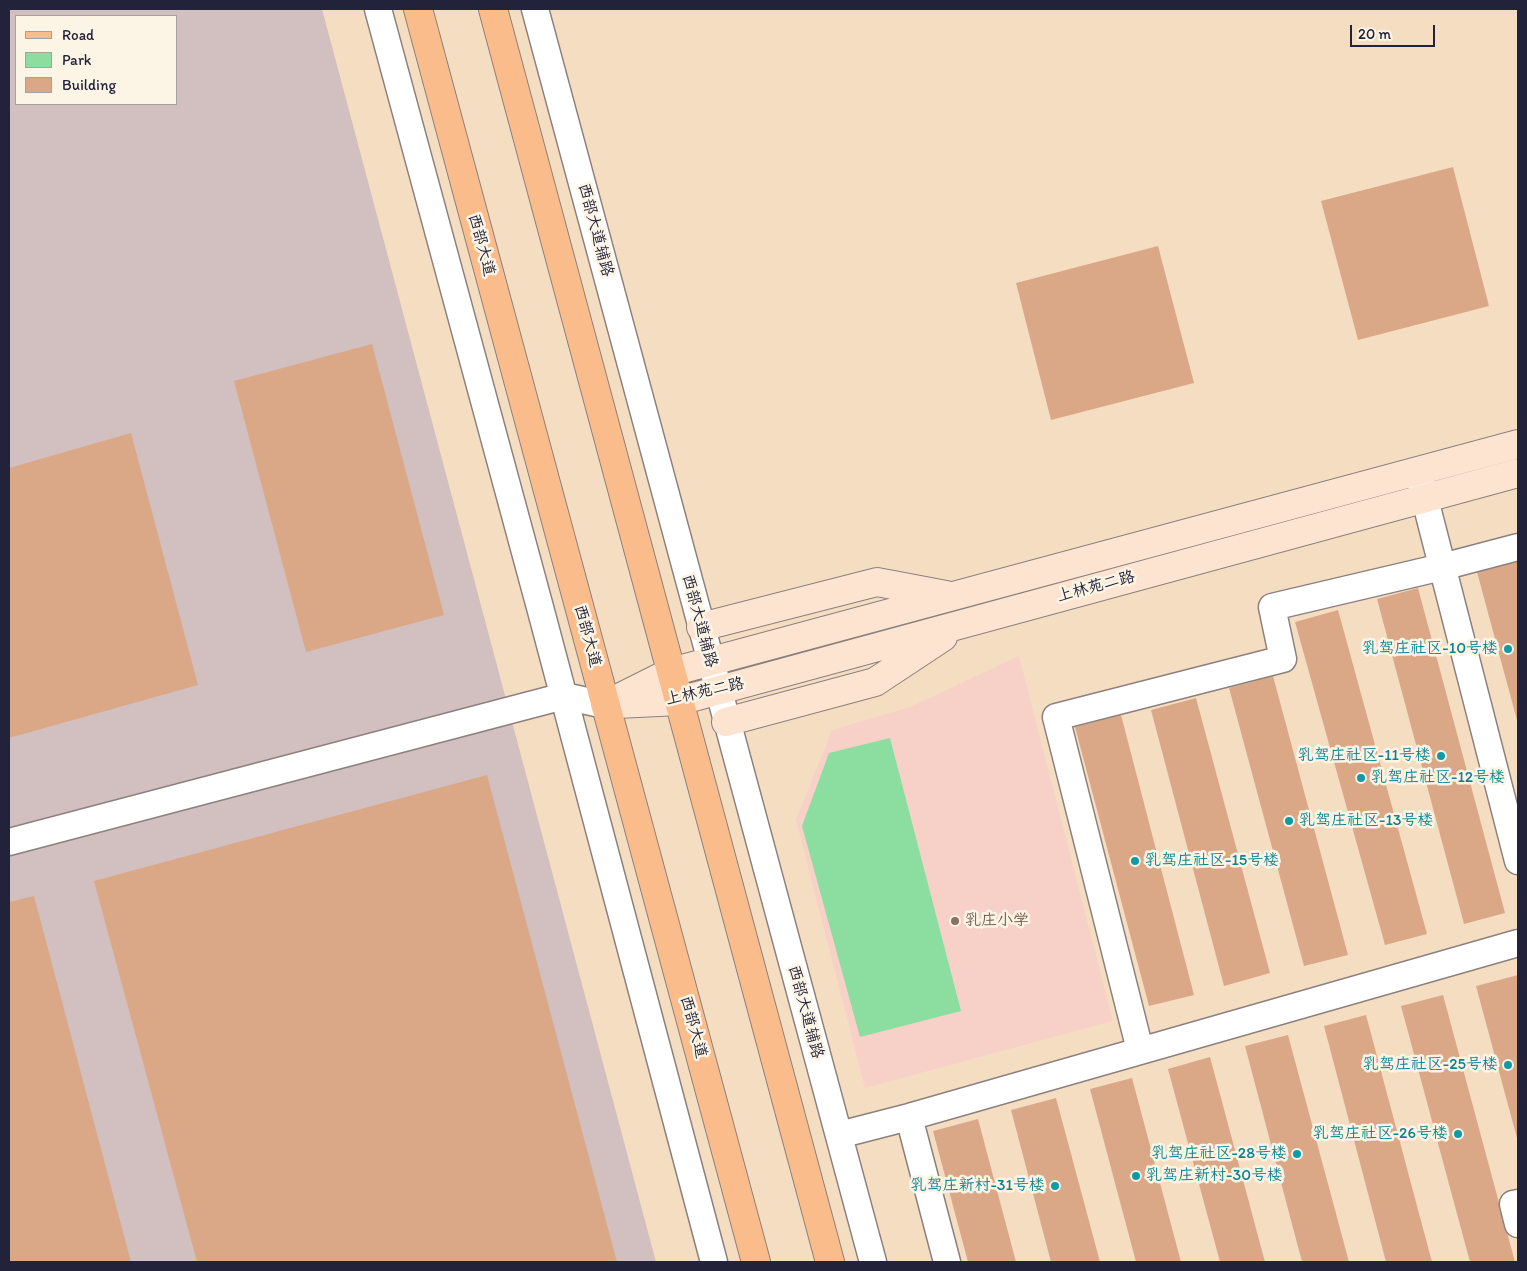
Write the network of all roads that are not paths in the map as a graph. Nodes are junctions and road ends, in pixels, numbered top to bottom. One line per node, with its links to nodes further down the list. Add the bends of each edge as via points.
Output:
1 (378, 9): 17 (street)
2 (418, 9): 19 (main road, 西部大道)
3 (493, 9): 15 (main road)
4 (535, 9): 13 (street, 西部大道辅路)
5 (1518, 444): 6 (street, 上林苑二路)
6 (1417, 471): 8 (street); 11 (street, 上林苑二路)
7 (1518, 473): 8 (street, 上林苑二路)
8 (1425, 498): 10 (street); 12 (street, 上林苑二路)
9 (1518, 547): 10 (street)
10 (1442, 567): 22 (street); 24 (street, via 1272,606 1283,659 1056,718)
11 (952, 596): 13 (street, via 877,582); 14 (street, 上林苑二路)
12 (962, 624): 16 (street, 上林苑二路); 20 (street, via 875,682)
13 (701, 627): 14 (street, 西部大道辅路)
14 (710, 662): 15 (street, 上林苑二路); 16 (street, 西部大道辅路)
15 (671, 672): 18 (main road); 19 (street, 上林苑二路)
16 (718, 690): 18 (street, 上林苑二路); 20 (street, 西部大道辅路)
17 (564, 696): 19 (street); 21 (street); 29 (street)
18 (679, 701): 19 (street, 上林苑二路); 31 (main road)
19 (605, 705): 30 (main road, 西部大道)
20 (726, 722): 26 (street, 西部大道辅路)
21 (9, 842)
22 (1518, 861)
23 (1518, 943): 24 (street)
24 (1140, 1050): 25 (street)
25 (909, 1117): 26 (street); 33 (street)
26 (839, 1135): 32 (street, 西部大道辅路)
27 (1518, 1203): 28 (street, via 1513,1204)
28 (1518, 1224)
29 (714, 1262)
30 (756, 1262)
31 (830, 1262)
32 (873, 1262)
33 (947, 1262)

